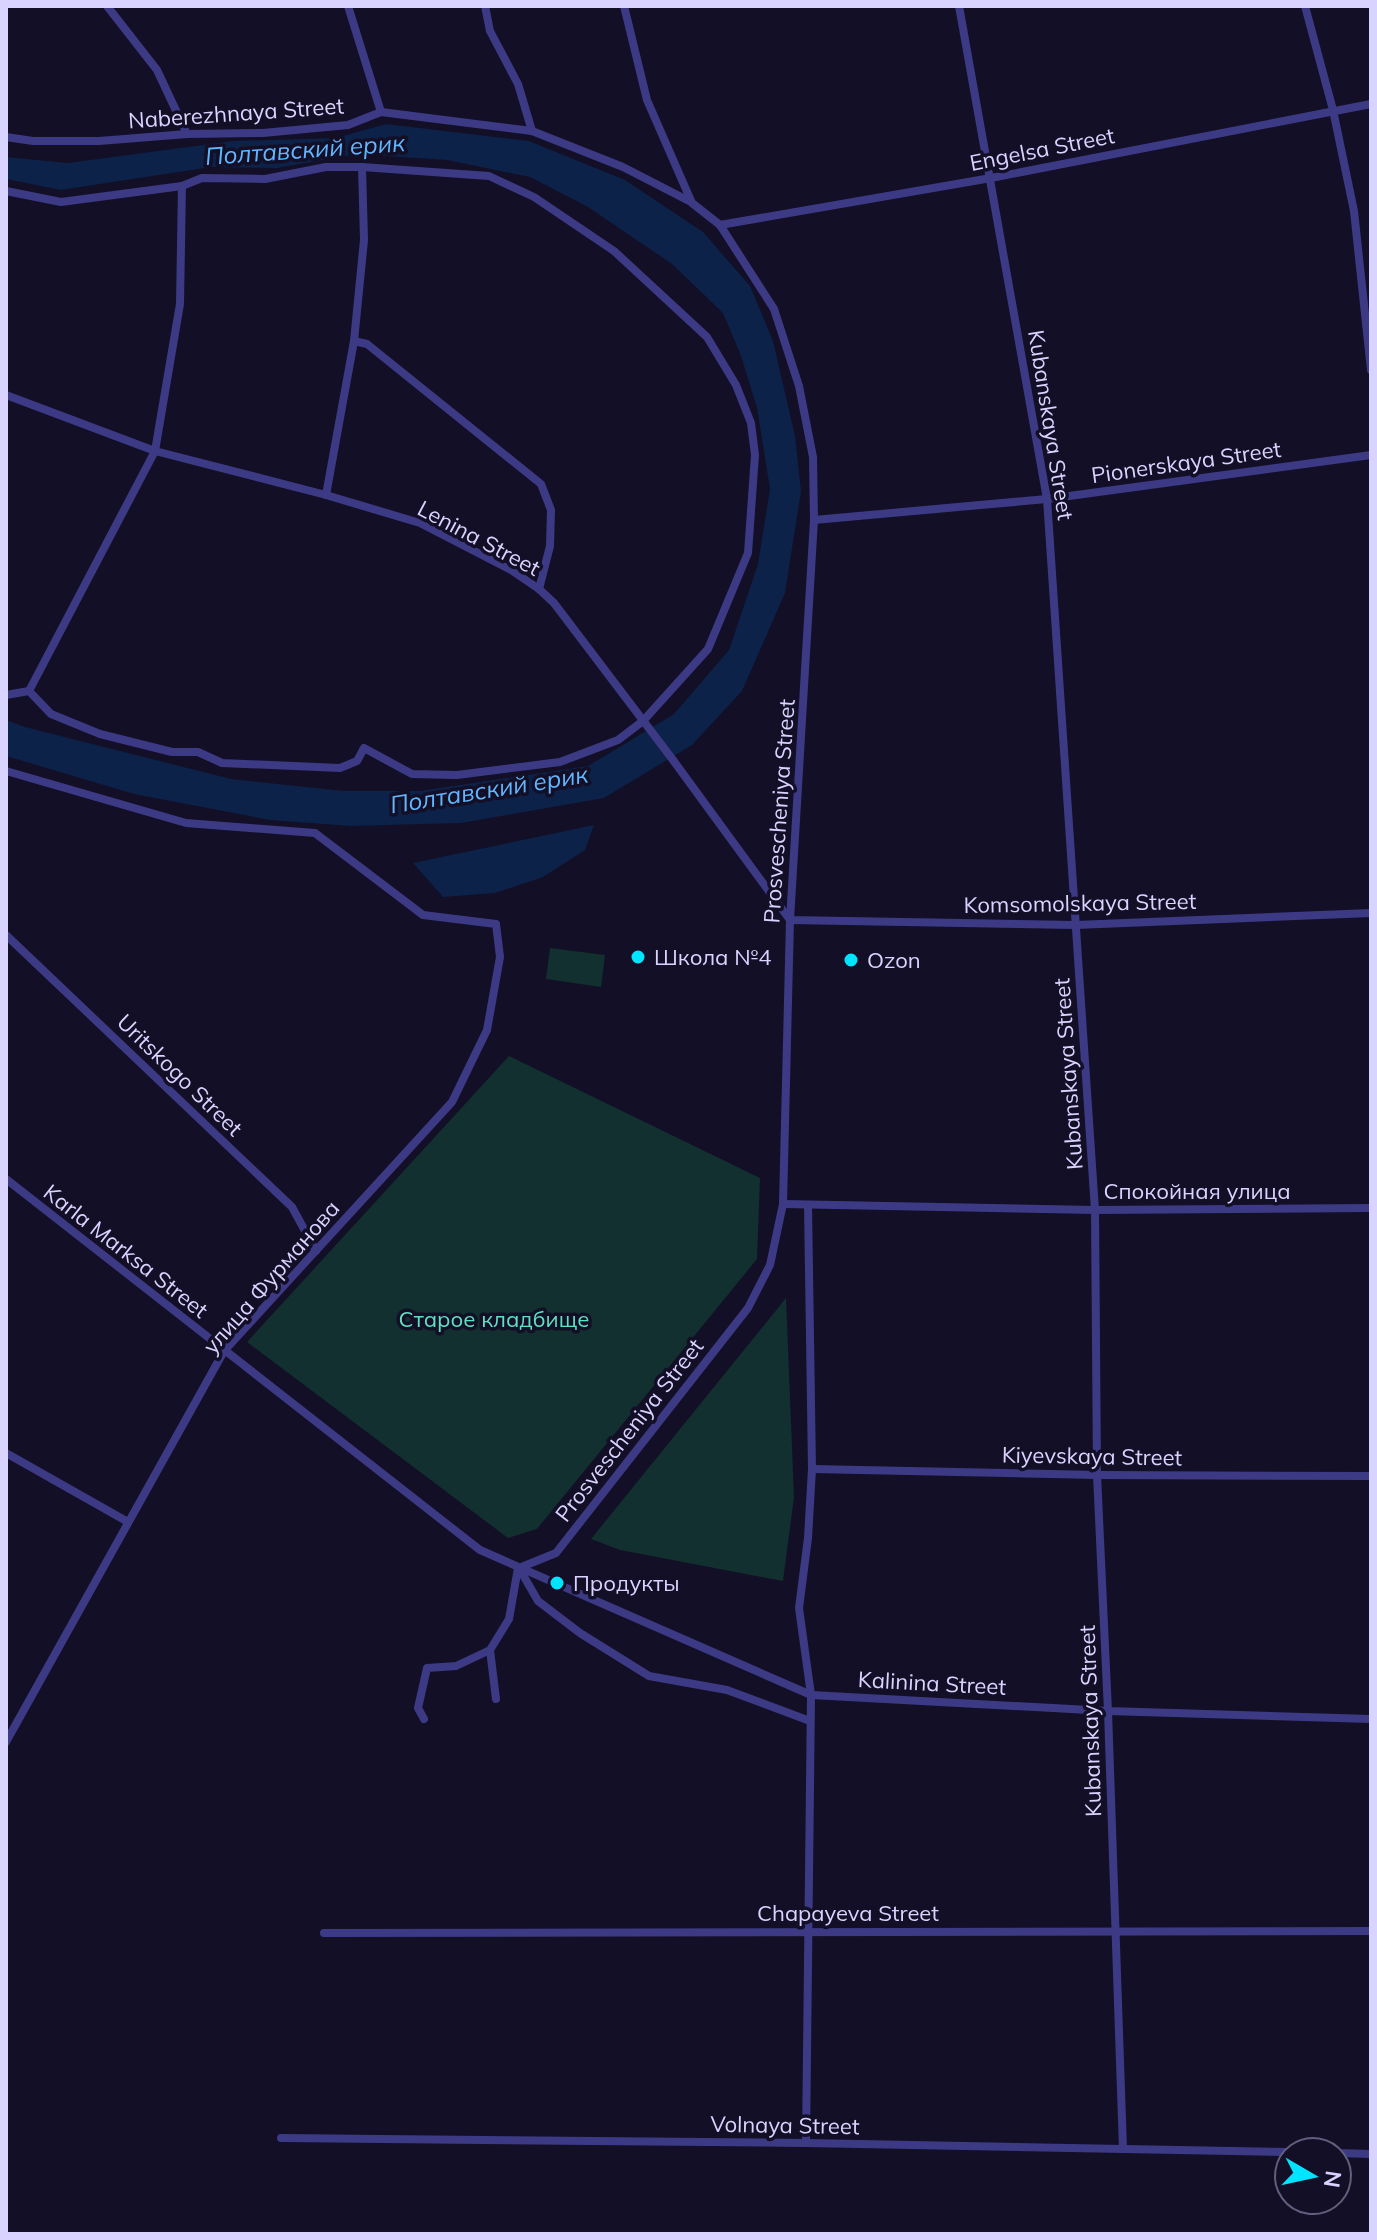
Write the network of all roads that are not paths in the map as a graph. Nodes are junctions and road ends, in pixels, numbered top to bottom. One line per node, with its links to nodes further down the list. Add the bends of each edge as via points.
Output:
1 (107, 6): 11 (street, via 157,70)
2 (348, 6): 9 (street)
3 (485, 6): 10 (street, via 490,31 518,84)
4 (625, 6): 17 (street, Prosvescheniya Street, via 647,100)
5 (959, 6): 14 (street, Kubanskaya Street)
6 (1305, 6): 8 (street)
7 (1371, 104): 8 (street, Engelsa Street)
8 (1333, 110): 14 (street, Engelsa Street); 20 (street, via 1354,211)
9 (381, 112): 10 (street, Naberezhnaya Street); 11 (street, Naberezhnaya Street, via 348,125)
10 (532, 131): 17 (street, Naberezhnaya Street, via 623,167)
11 (187, 134): 12 (street, Naberezhnaya Street, via 99,141)
12 (6, 137)
13 (362, 167): 15 (street, via 326,167 265,179 202,178); 19 (street, via 364,240); 30 (street, via 489,176 534,197 614,251 707,337 736,385 751,423 755,455 748,553 708,649)
14 (991, 178): 18 (street, Engelsa Street); 25 (street, Kubanskaya Street)
15 (182, 186): 16 (street, via 61,202); 22 (street, via 180,304)
16 (6, 191)
17 (692, 203): 18 (street, Prosvescheniya Street)
18 (720, 225): 26 (street, Prosvescheniya Street, via 774,309 799,386 813,457)
19 (354, 341): 24 (street); 27 (street, via 367,344 541,484 551,510 550,546)
20 (1371, 370)
21 (6, 395): 22 (street, Lenina Street)
22 (155, 451): 24 (street, Lenina Street); 28 (street)
23 (1371, 455): 25 (street, Pionerskaya Street)
24 (326, 495): 27 (street, Lenina Street, via 420,523)
25 (1047, 499): 26 (street, Pionerskaya Street); 34 (street, Kubanskaya Street)
26 (814, 520): 33 (street, Prosvescheniya Street)
27 (539, 589): 30 (street, Lenina Street)
28 (29, 691): 29 (street); 30 (street, via 51,714 100,734 172,752 198,752 222,763 340,768 357,761 364,748 412,774 457,775 560,762 618,740)
29 (6, 695)
30 (643, 721): 33 (street, Lenina Street)
31 (6, 771): 41 (street, улица Фурманова, via 186,823 315,833 423,915 496,924 500,957 487,1030 452,1102)
32 (1371, 913): 34 (street, Komsomolskaya Street)
33 (790, 920): 34 (street, Komsomolskaya Street); 37 (street, Prosvescheniya Street)
34 (1076, 925): 40 (street, Kubanskaya Street)
35 (6, 935): 41 (street, Uritskogo Street, via 292,1207)
36 (6, 1179): 42 (street, Karla Marksa Street)
37 (783, 1204): 38 (street, Спокойная улица); 48 (street, Prosvescheniya Street, via 770,1265 748,1308 556,1553)
38 (808, 1205): 40 (street, Спокойная улица); 44 (street)
39 (1371, 1208): 40 (street, Спокойная улица)
40 (1095, 1210): 45 (street, Kubanskaya Street)
41 (316, 1251): 42 (street, улица Фурманова)
42 (224, 1351): 47 (street, улица Фурманова); 48 (street, Karla Marksa Street, via 480,1550)
43 (6, 1453): 47 (street)
44 (812, 1469): 45 (street, Kiyevskaya Street); 50 (street, via 799,1608)
45 (1097, 1475): 46 (street, Kiyevskaya Street); 52 (street, Kubanskaya Street)
46 (1371, 1476)
47 (128, 1522): 56 (street, улица Фурманова)
48 (519, 1568): 49 (street, via 509,1619); 50 (street, Kalinina Street); 55 (street, via 538,1601 649,1676 727,1690)
49 (490, 1650): 51 (street); 53 (street, via 456,1666 427,1668 418,1708)
50 (811, 1695): 52 (street, Kalinina Street); 55 (street)
51 (496, 1699)
52 (1108, 1711): 54 (street, Kalinina Street); 58 (street, Kubanskaya Street)
53 (424, 1719)
54 (1371, 1719)
55 (810, 1721): 57 (street)
56 (6, 1742)
57 (809, 1931): 58 (street, Chapayeva Street); 60 (street, Chapayeva Street); 62 (street)
58 (1116, 1931): 59 (street, Chapayeva Street); 63 (street, Kubanskaya Street)
59 (1371, 1931)
60 (324, 1933)
61 (281, 2138): 62 (street, Volnaya Street)
62 (806, 2143): 63 (street, Volnaya Street)
63 (1123, 2149): 64 (street, Volnaya Street)
64 (1273, 2152)

